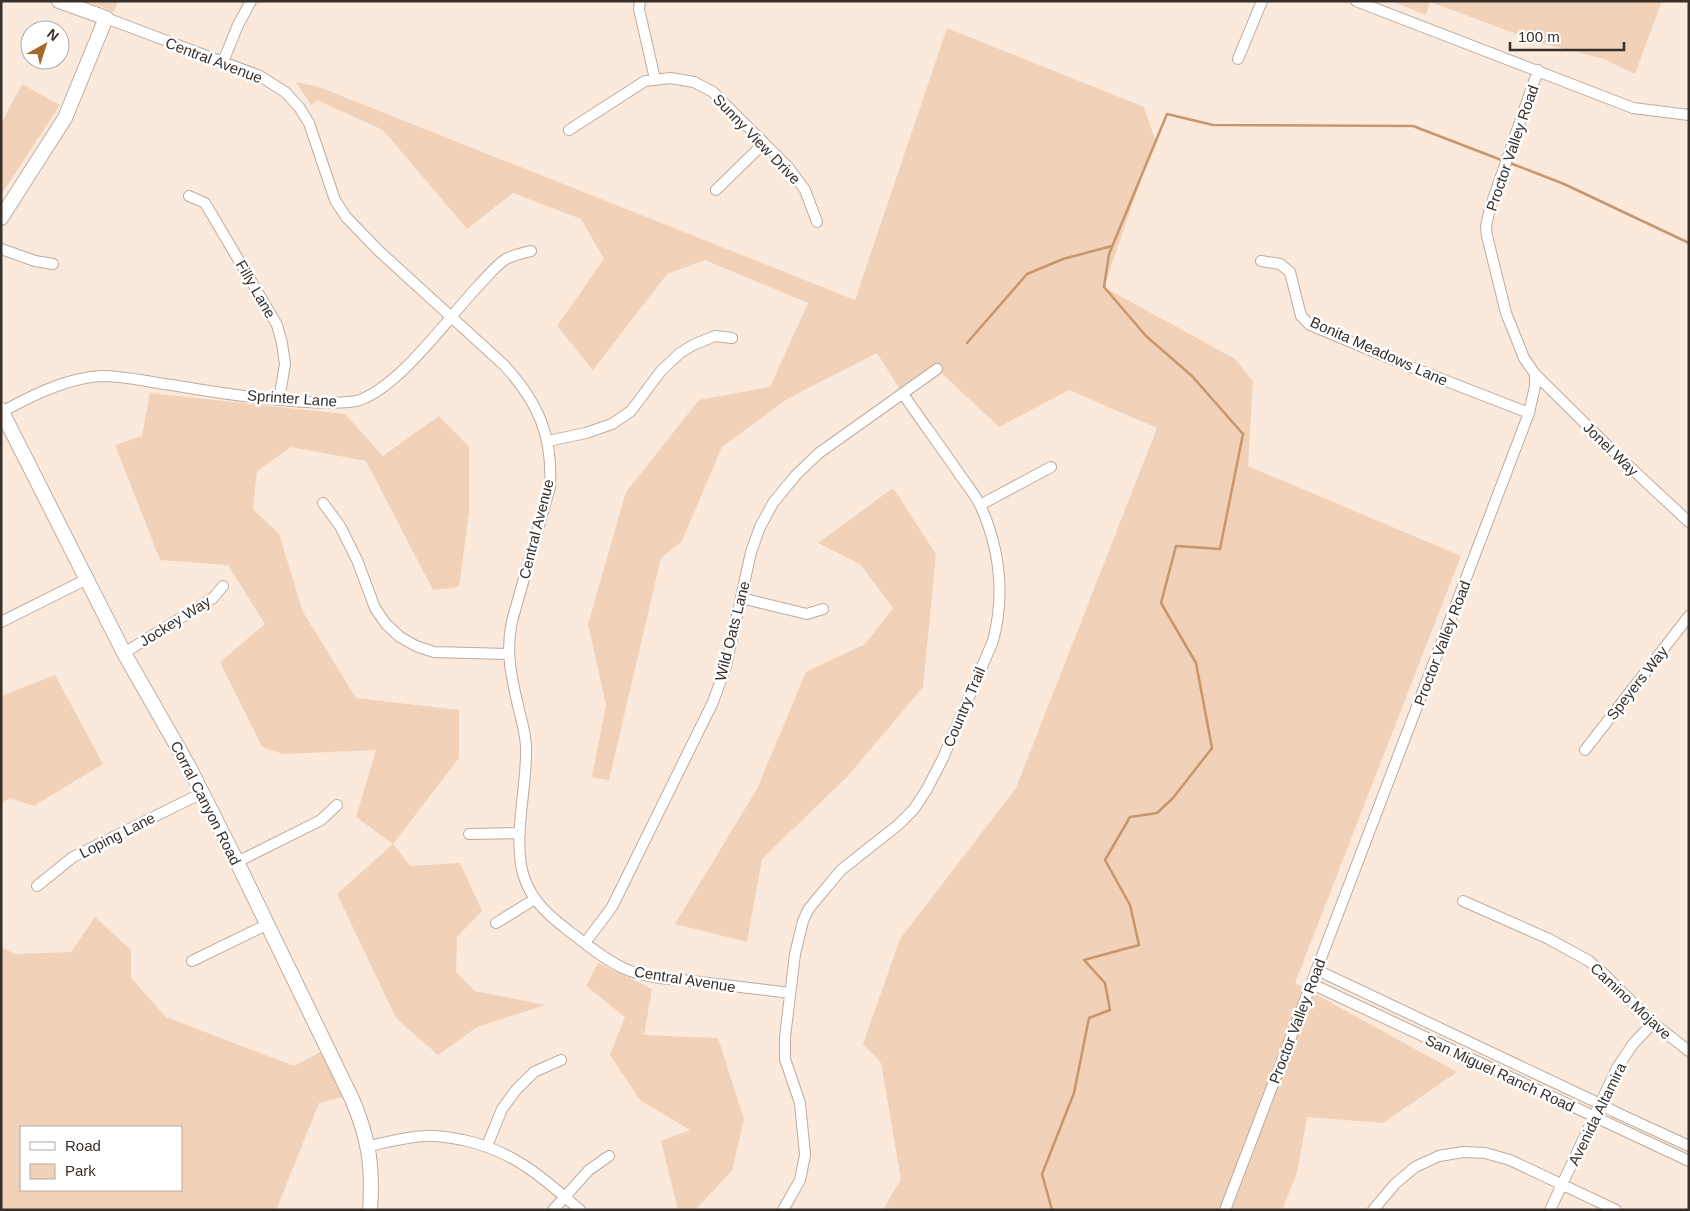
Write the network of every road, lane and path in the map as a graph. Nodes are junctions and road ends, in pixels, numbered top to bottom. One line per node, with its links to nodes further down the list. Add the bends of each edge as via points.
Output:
1 (59, 1): 6 (main road, Central Avenue)
2 (251, 1): 8 (street)
3 (640, 1): 10 (street)
4 (1262, 1): 7 (street)
5 (1356, 1): 9 (street)
6 (106, 18): 8 (street, Central Avenue); 16 (main road, via 65,118)
7 (1238, 59)
8 (223, 62): 22 (street, Central Avenue, via 260,76 292,100 309,123 332,191 346,217)
9 (1538, 70): 11 (street, via 1633,108); 25 (street, Proctor Valley Road, via 1486,226 1506,313 1524,358)
10 (655, 79): 12 (street, Sunny View Drive, via 645,81); 13 (street, Sunny View Drive, via 678,78 707,88)
11 (1689, 115)
12 (569, 130)
13 (764, 143): 14 (street); 17 (street, Sunny View Drive, via 805,190)
14 (716, 190)
15 (189, 196): 27 (street, Filly Lane, via 206,203 277,325 285,364)
16 (1, 218)
17 (817, 222)
18 (1, 249): 21 (street, via 35,262)
19 (531, 250): 22 (street, Sprinter Lane, via 506,258)
20 (1261, 261): 29 (street, Bonita Meadows Lane, via 1280,264 1290,272 1301,316 1310,325)
21 (53, 264)
22 (451, 316): 27 (street, Sprinter Lane, via 393,380 359,400); 30 (street, Central Avenue, via 522,385)
23 (732, 338): 30 (street, via 715,336 680,353 661,371 631,411 612,424)
24 (937, 369): 26 (street, Wild Oats Lane)
25 (1535, 374): 29 (street, Proctor Valley Road); 34 (street, Jonel Way)
26 (903, 394): 33 (street, Country Trail); 37 (street, Wild Oats Lane, via 820,453 781,493 755,539)
27 (279, 400): 28 (street, Sprinter Lane, via 100,376 60,384)
28 (2, 411): 35 (main road, Corral Canyon Road)
29 (1529, 414): 56 (street, Proctor Valley Road)
30 (548, 441): 42 (street, Central Avenue, via 550,487 512,620)
31 (1051, 467): 33 (street)
32 (323, 503): 42 (street, via 358,560 375,608 400,637 434,652)
33 (980, 506): 58 (street, Country Trail, via 994,544 999,570 999,609 993,640 943,758 914,809 841,870 808,910 795,954)
34 (1689, 522)
35 (87, 579): 40 (street); 41 (main road, Corral Canyon Road)
36 (223, 586): 41 (street, Jockey Way, via 214,598)
37 (740, 598): 38 (street, via 807,614); 54 (street, Wild Oats Lane, via 726,666 714,702 612,907)
38 (823, 609)
39 (1689, 616): 43 (street, Speyers Way)
40 (1, 622)
41 (124, 653): 44 (main road, Corral Canyon Road)
42 (508, 654): 46 (street, Central Avenue, via 526,746)
43 (1585, 750)
44 (202, 794): 48 (main road, Corral Canyon Road); 49 (street, Loping Lane, via 73,857)
45 (337, 805): 48 (street, via 321,820)
46 (520, 833): 47 (street); 50 (street, Central Avenue, via 521,866)
47 (469, 834)
48 (237, 862): 53 (main road, Corral Canyon Road)
49 (37, 886)
50 (535, 899): 52 (street); 54 (street, Central Avenue, via 550,917)
51 (1463, 901): 59 (street, Camino Mojave, via 1549,939 1583,958 1603,973)
52 (496, 923)
53 (268, 924): 55 (street); 64 (main road, Corral Canyon Road, via 352,1099)
54 (585, 943): 58 (street, Central Avenue, via 618,966 639,974)
55 (192, 961)
56 (1317, 970): 57 (street, Proctor Valley Road); 62 (street, San Miguel Ranch Road)
57 (1312, 984): 63 (street, San Miguel Ranch Road); 75 (street, Proctor Valley Road)
58 (790, 993): 74 (street, Country Trail, via 785,1059 800,1103 805,1155 800,1180)
59 (1653, 1023): 60 (street, Camino Mojave); 62 (street, Avenida Altamira, via 1617,1068)
60 (1689, 1051)
61 (561, 1060): 65 (street, via 534,1072 516,1090 502,1109)
62 (1600, 1104): 63 (street, Avenida Altamira); 66 (street, San Miguel Ranch Road)
63 (1594, 1118): 68 (street, San Miguel Ranch Road); 69 (street, Avenida Altamira)
64 (369, 1146): 65 (street, via 426,1136 450,1137); 71 (main road, Corral Canyon Road, via 372,1167)
65 (487, 1146): 70 (street, via 524,1164)
66 (1689, 1146)
67 (609, 1156): 70 (street, via 589,1170)
68 (1689, 1162)
69 (1562, 1185): 76 (street, via 1496,1155 1474,1152 1446,1154 1407,1173); 77 (street, Avenida Altamira); 78 (street)
70 (565, 1197): 72 (street); 73 (street)
71 (370, 1210)
72 (553, 1210)
73 (580, 1210)
74 (783, 1210)
75 (1225, 1210)
76 (1373, 1210)
77 (1550, 1210)
78 (1616, 1210)

